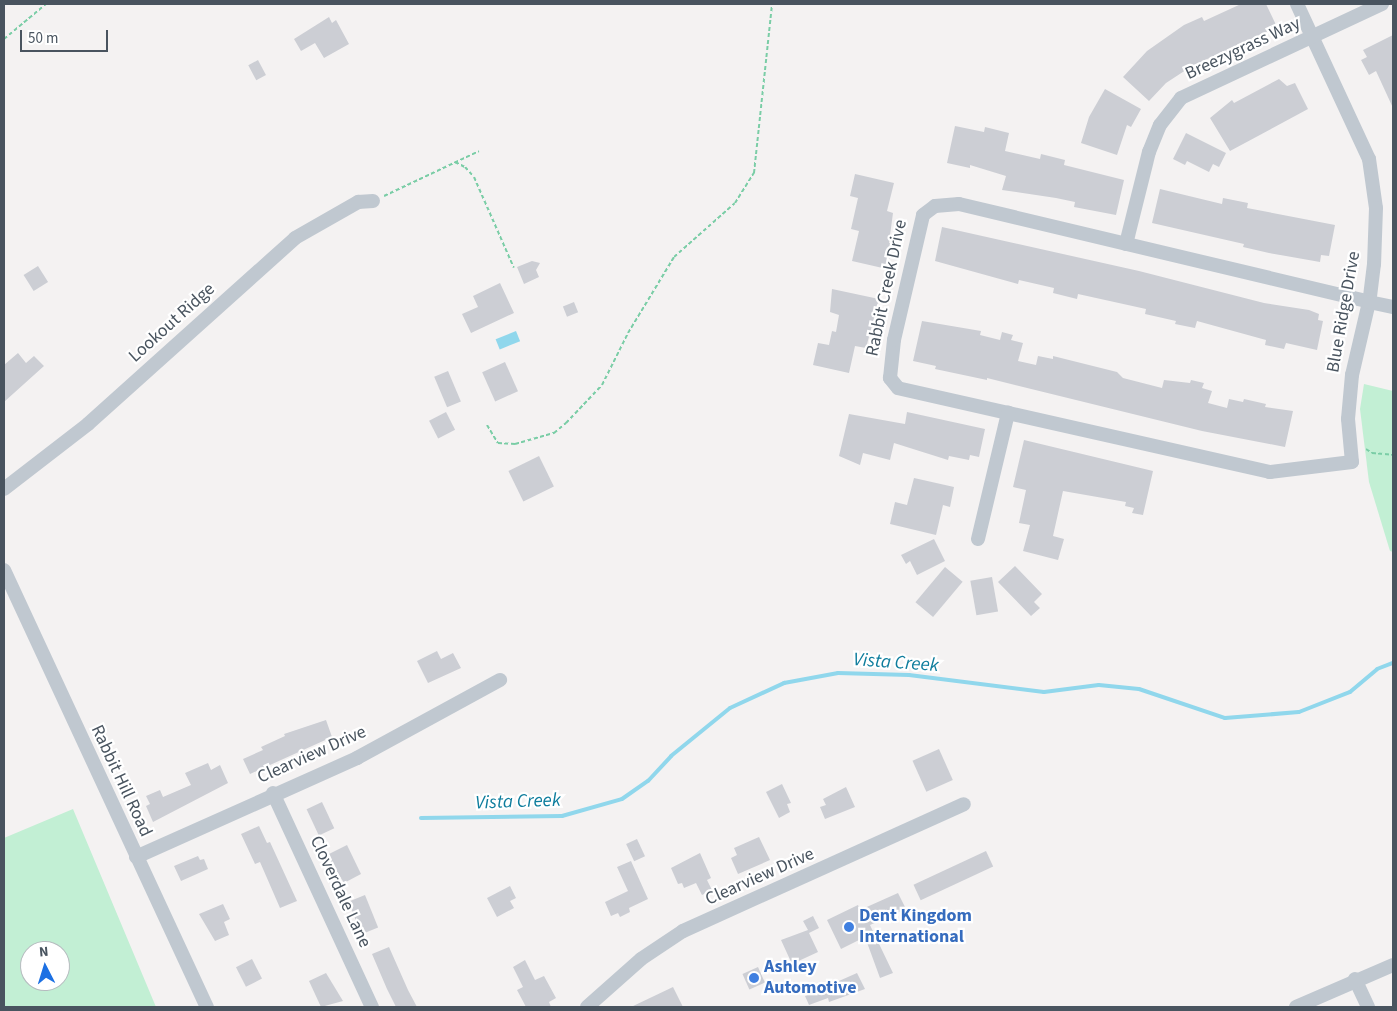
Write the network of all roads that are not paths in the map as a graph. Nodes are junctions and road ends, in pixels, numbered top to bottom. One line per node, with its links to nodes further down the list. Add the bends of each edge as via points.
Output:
1 (1296, 4): 3 (street, Blue Ridge Drive)
2 (1382, 4): 3 (street, Breezygrass Way)
3 (1313, 37): 5 (street, Breezygrass Way, via 1182,98 1160,125 1149,152); 6 (street, Blue Ridge Drive, via 1369,159 1376,208)
4 (373, 201): 10 (street, Lookout Ridge, via 358,202 295,238 88,424)
5 (1126, 244): 6 (street, Rabbit Creek Drive); 8 (street, Rabbit Creek Drive, via 959,204 935,206 923,215 894,340 890,378 898,388)
6 (1369, 302): 7 (street, Rabbit Creek Drive); 9 (street, Blue Ridge Drive, via 1352,375 1348,419)
7 (1393, 307)
8 (1008, 413): 9 (street, Rabbit Creek Drive, via 1270,472); 11 (street)
9 (1352, 462)
10 (4, 489)
11 (978, 539)
12 (4, 570): 16 (street, Rabbit Hill Road)
13 (500, 680): 14 (street, Clearview Drive, via 357,758)
14 (273, 793): 16 (street, Clearview Drive); 20 (street, Cloverdale Lane)
15 (964, 804): 21 (street, Clearview Drive, via 683,931 647,954)
16 (136, 857): 19 (street, Rabbit Hill Road)
17 (1393, 964): 18 (street)
18 (1355, 979): 22 (street); 23 (street)
19 (208, 1007)
20 (372, 1007)
21 (586, 1007)
22 (1296, 1007)
23 (1368, 1007)

